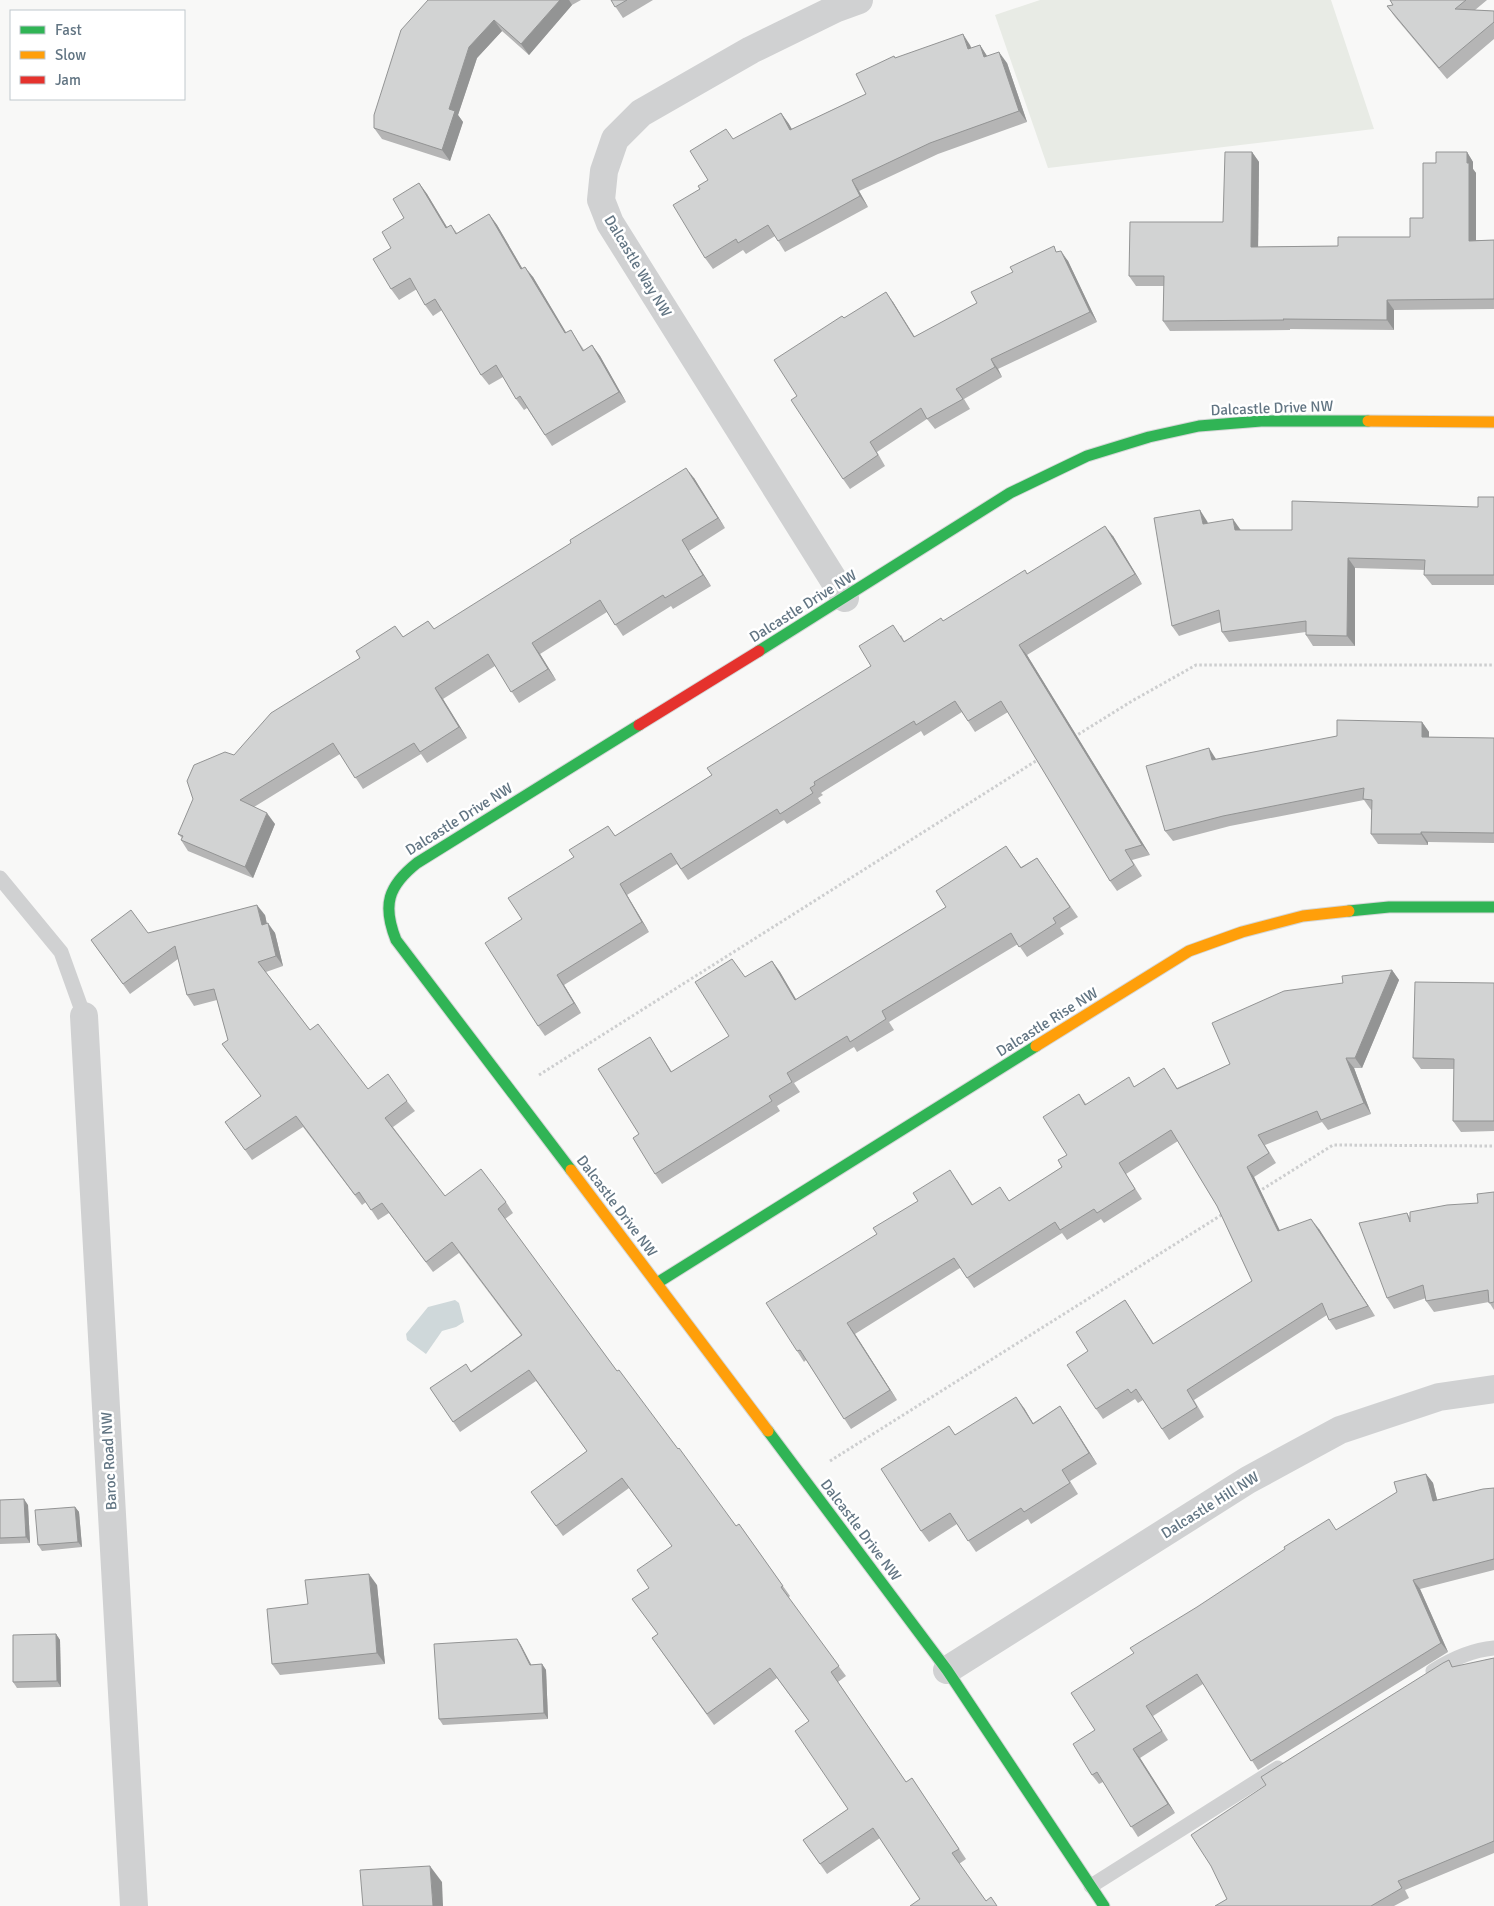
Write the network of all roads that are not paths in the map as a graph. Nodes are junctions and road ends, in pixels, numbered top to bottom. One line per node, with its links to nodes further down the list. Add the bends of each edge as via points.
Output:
1 (859, 0): 3 (street, Dalcastle Way NW, via 751,50 641,113 615,139 604,171 601,200 610,223)
2 (1494, 422): 3 (street, Dalcastle Drive NW, via 1261,421 1199,426 1149,436 1088,456 1010,493)
3 (845, 598): 7 (street, Dalcastle Drive NW, via 417,862 393,885 388,901 387,915 396,940)
4 (0, 878): 6 (lane, via 61,952)
5 (1494, 907): 7 (street, Dalcastle Rise NW, via 1389,906 1303,916 1242,932 1189,951)
6 (84, 1016): 14 (street, Baroc Road NW)
7 (657, 1283): 10 (street, Dalcastle Drive NW)
8 (1494, 1389): 10 (street, Dalcastle Hill NW, via 1439,1397 1340,1430 1248,1480)
9 (1494, 1648): 11 (lane, via 1476,1650)
10 (947, 1670): 13 (street, Dalcastle Drive NW)
11 (1420, 1679)
12 (1287, 1762): 13 (lane)
13 (1091, 1886): 15 (street, Dalcastle Drive NW)
14 (134, 1906)
15 (1104, 1906)

